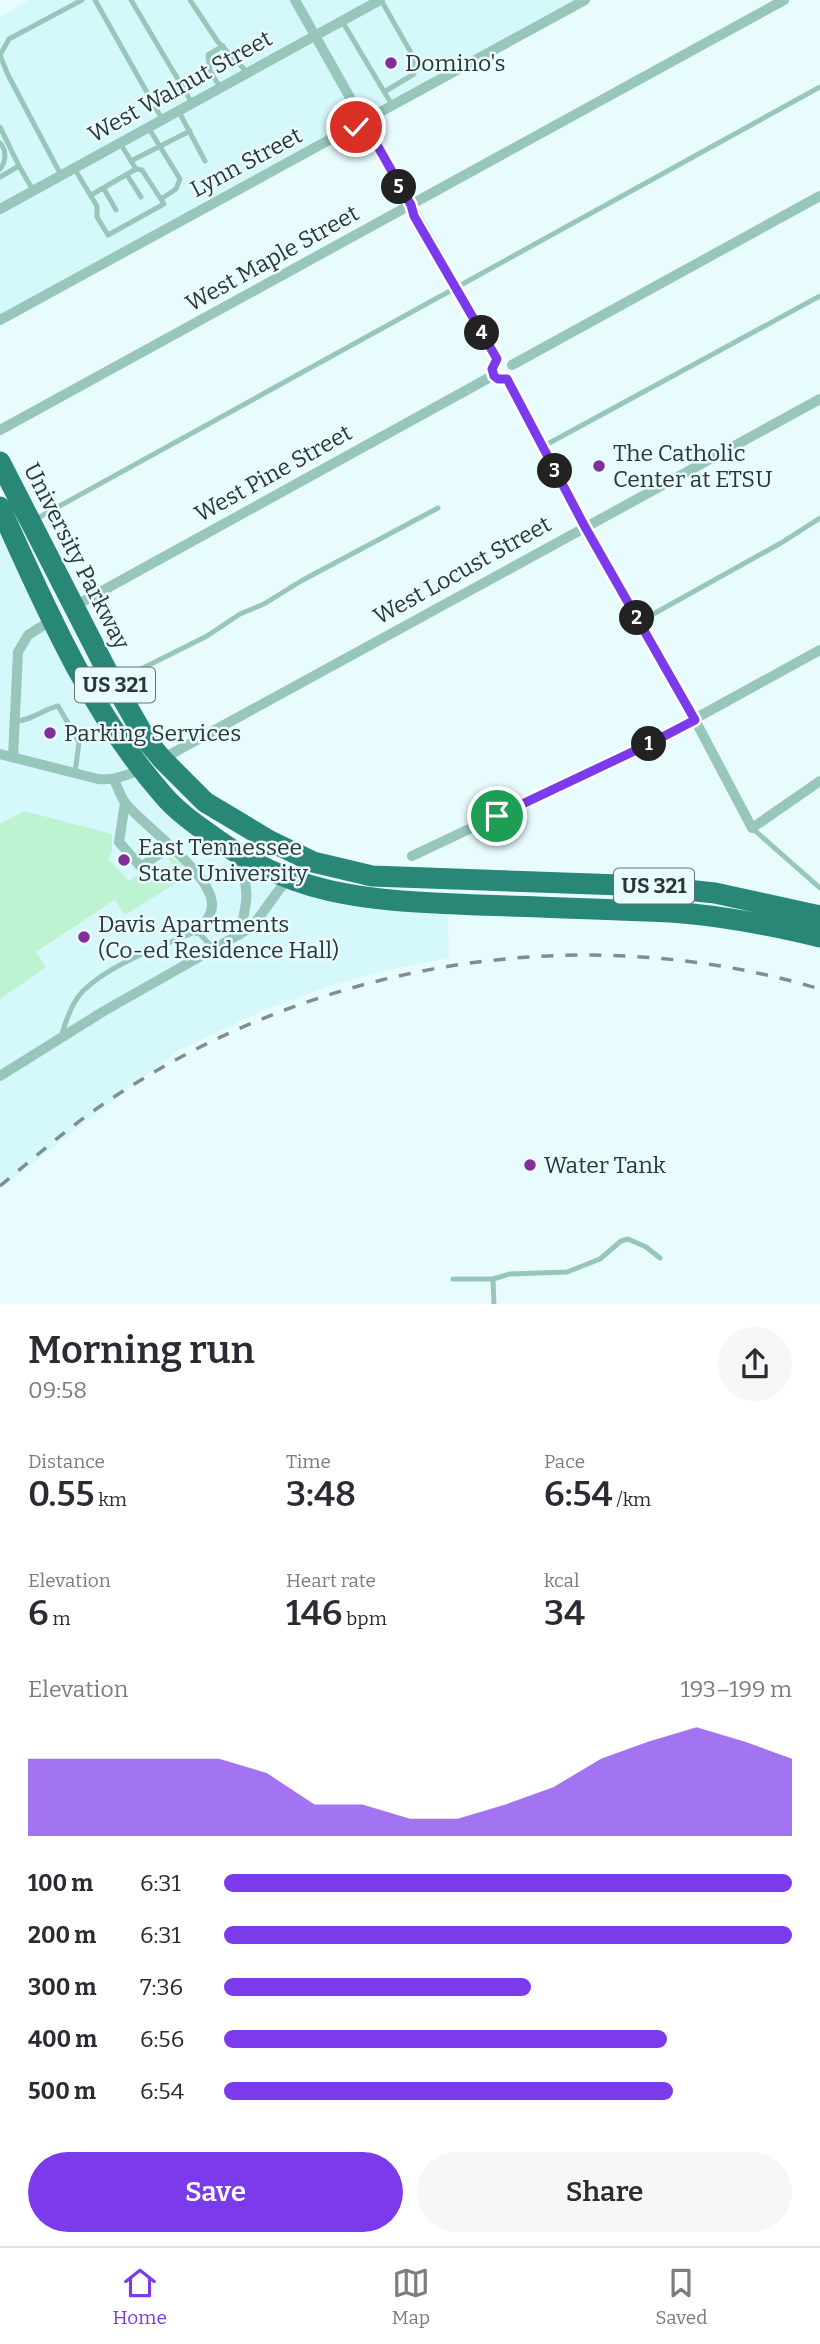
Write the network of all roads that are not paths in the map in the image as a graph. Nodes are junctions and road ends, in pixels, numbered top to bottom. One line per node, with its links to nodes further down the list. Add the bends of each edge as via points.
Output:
1 (82, 0): 33 (lane, via 9,39 1,55)
2 (95, 0): 19 (lane)
3 (131, 0): 16 (lane)
4 (190, 0): 11 (lane)
5 (295, 0): 10 (street)
6 (380, 0): 9 (street, West Walnut Street); 15 (lane, via 414,58 414,74)
7 (585, 0): 17 (street, Lynn Street)
8 (784, 0): 42 (street, West Maple Street)
9 (342, 21): 10 (street, West Walnut Street); 15 (lane)
10 (316, 34): 12 (street, West Walnut Street); 20 (street)
11 (223, 46): 12 (lane); 13 (lane, via 208,55 210,71)
12 (247, 72): 13 (street, West Walnut Street)
13 (220, 87): 16 (street, West Walnut Street)
14 (820, 87): 45 (lane)
15 (384, 92): 17 (lane)
16 (192, 103): 18 (street, West Walnut Street)
17 (393, 107): 20 (street, Lynn Street)
18 (178, 110): 19 (street, West Walnut Street); 23 (lane)
19 (162, 119): 22 (street, West Walnut Street)
20 (364, 122): 42 (street); 47 (street, Lynn Street)
21 (0, 127): 29 (lane)
22 (148, 127): 25 (street, West Walnut Street); 26 (lane)
23 (190, 131): 26 (lane); 28 (lane)
24 (0, 143): 31 (lane, via 5,155)
25 (120, 143): 27 (lane); 30 (street, West Walnut Street)
26 (160, 147): 27 (lane); 41 (lane, via 180,179 176,189)
27 (131, 161): 32 (lane)
28 (205, 161)
29 (19, 166): 35 (lane); 37 (lane)
30 (74, 168): 33 (street, West Walnut Street); 38 (lane)
31 (0, 169)
32 (136, 169): 34 (lane); 41 (lane, via 142,170)
33 (61, 175): 37 (street, West Walnut Street)
34 (127, 175): 36 (lane); 40 (lane)
35 (0, 177)
36 (104, 188): 38 (lane); 44 (lane)
37 (33, 190): 43 (street, West Walnut Street)
38 (91, 195): 41 (lane, via 108,235 164,204)
39 (820, 196): 49 (street)
40 (141, 197)
41 (161, 199)
42 (411, 205): 45 (street); 53 (street, West Maple Street)
43 (0, 209)
44 (116, 210)
45 (456, 288): 48 (street); 59 (lane)
46 (820, 296): 54 (lane)
47 (0, 320)
48 (498, 360): 49 (street); 50 (street, via 492,369)
49 (512, 365): 51 (street)
50 (494, 376): 51 (street); 61 (street, West Pine Street)
51 (507, 379): 54 (street)
52 (820, 399): 60 (street, West Locust Street)
53 (0, 430)
54 (542, 447): 60 (street)
55 (0, 462): 59 (highway, University Parkway / US 321)
56 (0, 507): 59 (highway, University Parkway / US 321)
57 (438, 508): 65 (lane)
58 (820, 518): 63 (lane)
59 (20, 527): 61 (highway, University Parkway / US 321); 62 (highway, University Parkway / US 321)
60 (585, 527): 63 (street); 70 (street, West Locust Street)
61 (73, 607): 62 (highway); 65 (highway, University Parkway / US 321)
62 (52, 620): 67 (street, via 28,635 18,652); 72 (highway, University Parkway / US 321, via 78,674)
63 (639, 622): 66 (street)
64 (820, 650): 66 (street)
65 (113, 683): 70 (highway, University Parkway / US 321)
66 (695, 720): 77 (street); 81 (street)
67 (15, 721): 69 (street); 73 (lane, via 30,720 58,706 79,742)
68 (0, 754): 69 (street)
69 (13, 757): 71 (street); 73 (street)
70 (162, 759): 72 (highway); 80 (highway, University Parkway / US 321, via 205,802)
71 (0, 763)
72 (143, 770): 74 (street); 79 (highway, University Parkway / US 321, via 187,818)
73 (75, 773): 74 (street)
74 (115, 781): 76 (street)
75 (820, 782): 77 (street)
76 (125, 803): 78 (street); 78 (street, via 119,842 141,867)
77 (752, 828): 84 (lane)
78 (169, 847): 87 (street, via 192,868 212,900 209,915)
79 (237, 854): 82 (highway, University Parkway / US 321); 88 (street, via 247,892)
80 (296, 855): 82 (highway); 83 (highway, University Parkway / US 321, via 372,876)
81 (412, 856)
82 (287, 879): 85 (highway, University Parkway / US 321, via 374,900); 88 (street, via 252,928)
83 (585, 882): 85 (highway); 86 (highway, University Parkway / US 321, via 715,893)
84 (820, 888)
85 (584, 909): 89 (highway, University Parkway / US 321, via 726,917)
86 (820, 916)
87 (197, 931): 90 (lane); 91 (lane, via 102,976 81,993)
88 (239, 935): 90 (street)
89 (820, 937)
90 (214, 948): 91 (street)
91 (60, 1038): 92 (street)
92 (0, 1076)
93 (660, 1258): 95 (lane, via 628,1239 578,1269)
94 (453, 1279): 95 (lane)
95 (493, 1279): 96 (lane)
96 (494, 1304)

